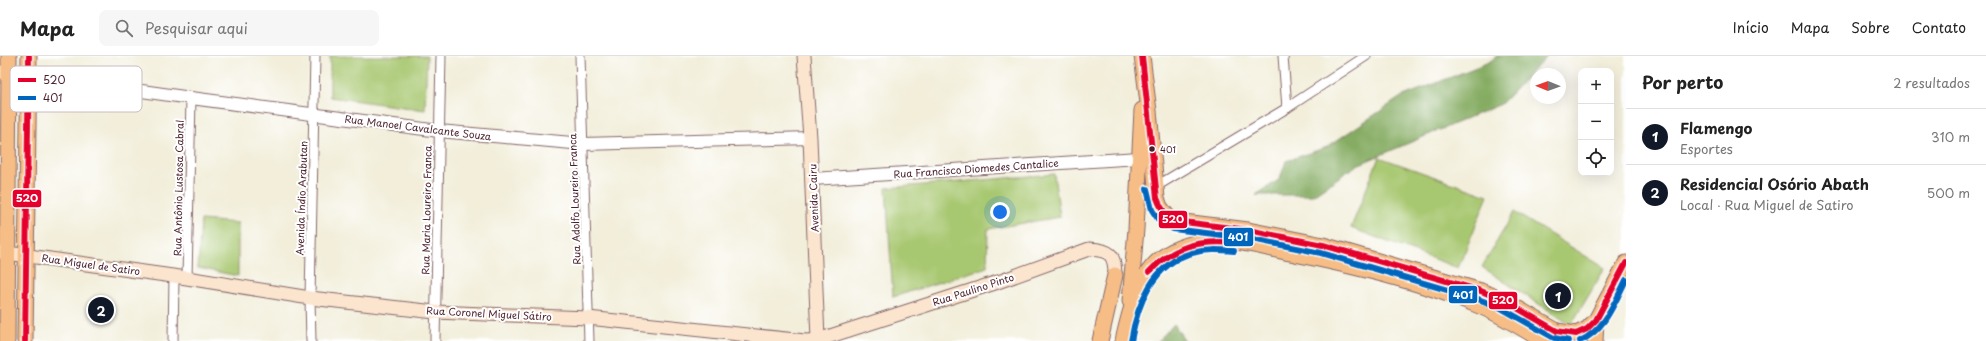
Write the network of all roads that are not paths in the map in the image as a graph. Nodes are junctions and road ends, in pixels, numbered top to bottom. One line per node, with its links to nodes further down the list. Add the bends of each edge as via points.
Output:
1 (9, 56): 9 (main road)
2 (315, 56): 14 (street, Avenida Índio Arabutan)
3 (441, 56): 15 (street, Rua Maria Loureiro Franca)
4 (580, 56): 17 (street, Rua Adolfo Loureiro Franca)
5 (804, 56): 16 (main road, Avenida Cairu)
6 (1283, 56): 12 (street)
7 (1366, 56): 12 (street)
8 (1142, 63): 18 (main road); 20 (main road)
9 (4, 72): 21 (main road)
10 (142, 91): 11 (street, Rua Manoel Cavalcante Souza)
11 (191, 98): 14 (street, Rua Manoel Cavalcante Souza); 25 (street, Rua Antônio Lustosa Cabral)
12 (1287, 108): 20 (street)
13 (28, 112): 22 (main road)
14 (314, 115): 15 (street, Rua Manoel Cavalcante Souza); 26 (street, Avenida Índio Arabutan)
15 (439, 131): 17 (street, Rua Manoel Cavalcante Souza); 28 (street, Rua Maria Loureiro Franca)
16 (810, 138): 17 (street, Rua Manoel Cavalcante Souza); 19 (main road, Avenida Cairu)
17 (583, 144): 29 (street, Rua Adolfo Loureiro Franca)
18 (1139, 158): 19 (street, Rua Francisco Diomedes Cantalice); 27 (main road)
19 (812, 179): 38 (main road, Avenida Cairu)
20 (1155, 187): 30 (main road, via 1164,214 1176,221 1248,230 1323,245 1481,291 1503,300 1557,331 1568,334 1583,332)
21 (4, 253): 22 (main road, Rua Miguel de Satiro); 32 (main road)
22 (26, 255): 25 (main road, Rua Miguel de Satiro); 33 (main road)
23 (1626, 263): 30 (main road)
24 (1115, 275): 38 (main road, Rua Paulino Pinto, via 1112,255 1103,250 1089,249 998,282); 39 (main road)
25 (181, 277): 26 (main road, Rua Coronel Miguel Sátiro); 34 (street, Rua Antônio Lustosa Cabral)
26 (310, 298): 28 (main road, Rua Coronel Miguel Sátiro); 35 (street, Avenida Índio Arabutan)
27 (1130, 307): 40 (main road); 41 (main road, via 1149,272 1160,260 1178,248 1195,243 1222,242 1262,246 1359,267 1477,305 1518,325)
28 (435, 312): 29 (main road, Rua Coronel Miguel Sátiro); 36 (street, Rua Maria Loureiro Franca)
29 (588, 318): 31 (main road, Rua Coronel Miguel Sátiro); 37 (street, Rua Adolfo Loureiro Franca)
30 (1596, 320): 42 (main road)
31 (764, 339): 38 (main road, Rua Coronel Miguel Sátiro)
32 (7, 341)
33 (25, 341)
34 (173, 341)
35 (311, 341)
36 (435, 341)
37 (589, 341)
38 (811, 341)
39 (1100, 341)
40 (1123, 341)
41 (1543, 341)
42 (1595, 341)

